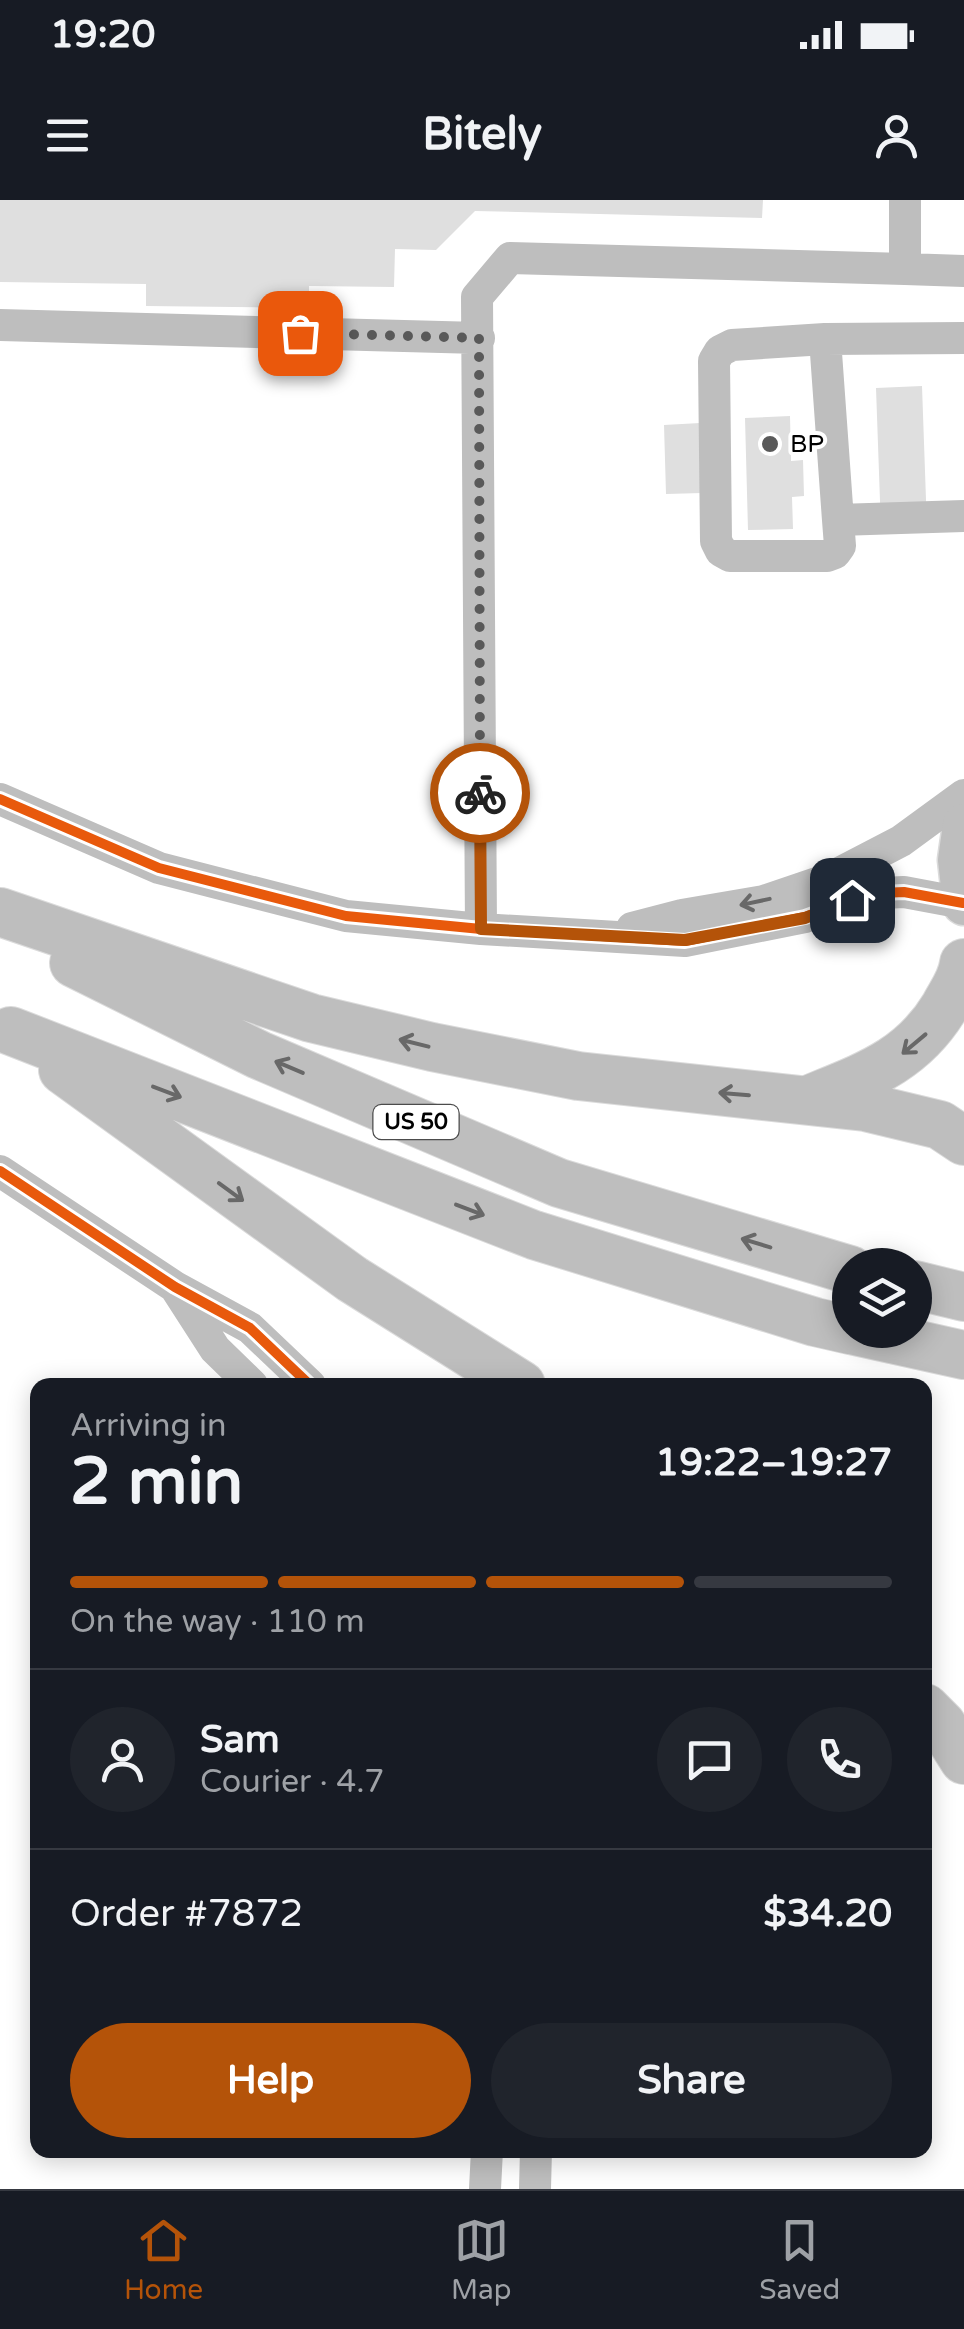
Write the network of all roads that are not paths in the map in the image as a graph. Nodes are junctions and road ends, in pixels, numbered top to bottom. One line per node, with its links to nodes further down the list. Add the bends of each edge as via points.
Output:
1 (905, 200): 2 (street)
2 (905, 269): 3 (street); 5 (street, via 510,258 477,297)
3 (964, 272)
4 (0, 325): 5 (street)
5 (479, 338): 16 (street)
6 (964, 338): 7 (street)
7 (825, 339): 9 (street); 9 (street, via 732,345 714,361 716,541 730,556 827,556 840,546)
8 (964, 516): 9 (street)
9 (838, 520)
10 (964, 794): 17 (street, one-way to 17, via 902,841 826,880 764,901)
11 (0, 799): 16 (street, via 159,868 241,892 346,916)
12 (964, 825): 13 (main road, via 958,860)
13 (964, 904): 17 (street, via 882,893 805,918 685,940)
14 (0, 912): 20 (highway, one-way to 14, via 578,1076 432,1047 310,1018)
15 (0, 926): 23 (highway, US 50, one-way to 15, via 559,1183 258,1054)
16 (481, 929): 17 (street)
17 (608, 934)
18 (964, 963): 20 (highway, one-way to 20, via 930,1030 909,1050)
19 (5, 1028): 27 (highway, US 50, one-way to 27, via 534,1235); 32 (highway, one-way to 32, via 352,1279)
20 (806, 1101): 21 (highway, via 908,1116)
21 (964, 1141)
22 (0, 1171): 24 (street)
23 (832, 1265)
24 (175, 1287): 30 (street, via 216,1349); 31 (street, via 250,1328)
25 (932, 1289): 26 (highway)
26 (964, 1297)
27 (832, 1324)
28 (929, 1348): 29 (highway, US 50)
29 (964, 1356)
30 (245, 1378)
31 (303, 1378)
32 (511, 1378)
33 (932, 1715): 34 (highway)
34 (964, 1760)
35 (486, 2158): 37 (street)
36 (536, 2158): 38 (street)
37 (485, 2189)
38 (535, 2189)

